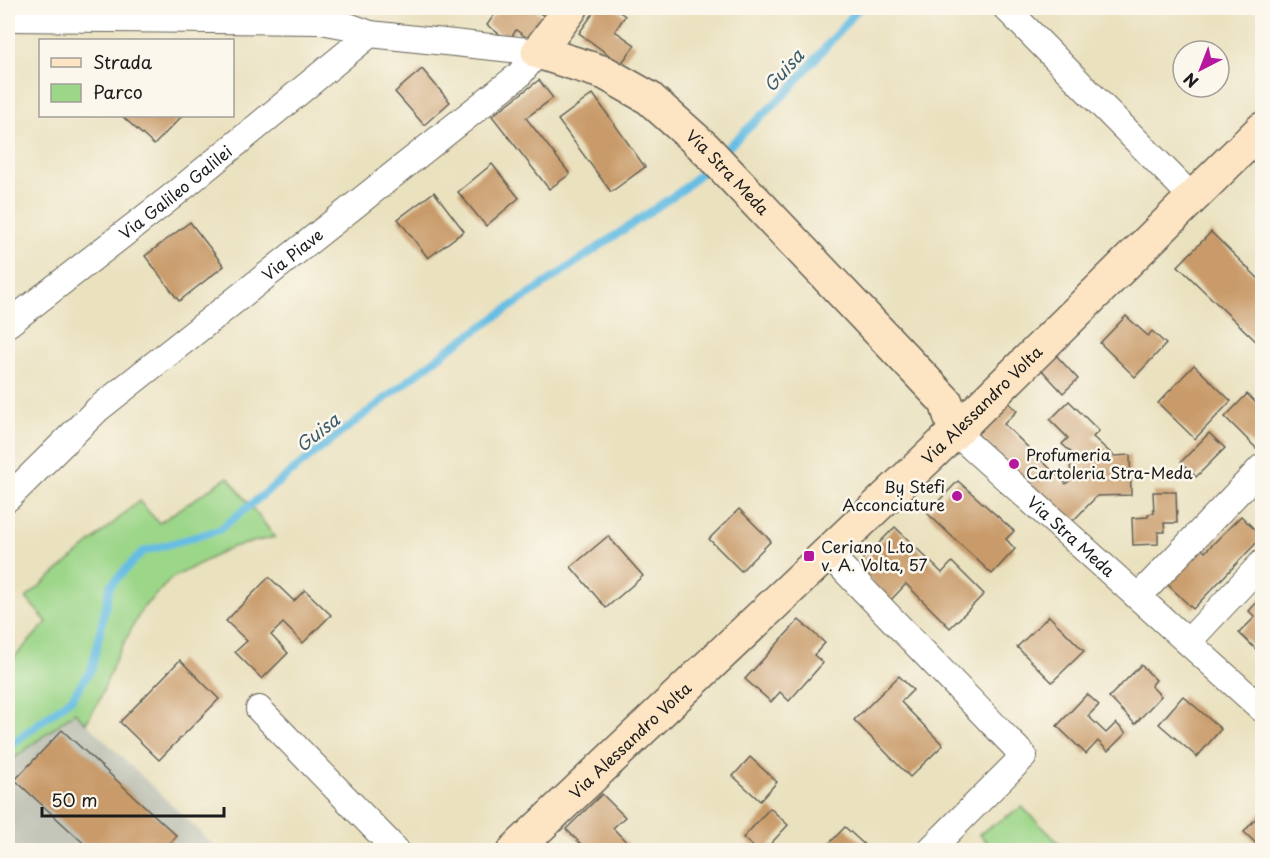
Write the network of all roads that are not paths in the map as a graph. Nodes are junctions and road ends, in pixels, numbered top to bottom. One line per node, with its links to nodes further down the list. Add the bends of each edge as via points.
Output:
1 (571, 8): 5 (street, Via Piave)
2 (1006, 8): 7 (street)
3 (8, 18): 4 (street, Via Stra Meda, via 321,21)
4 (369, 34): 5 (street, Via Stra Meda); 8 (street, Via Galileo Galilei, via 170,198)
5 (538, 52): 9 (street, Via Stra Meda, via 606,73 649,98 704,147 946,402); 11 (street, Via Piave, via 519,75 98,409)
6 (1263, 129): 7 (street, Via Alessandro Volta)
7 (1193, 198): 9 (street, Via Alessandro Volta)
8 (8, 324)
9 (955, 432): 12 (street, Via Alessandro Volta); 14 (street, Via Stra Meda)
10 (1263, 467): 14 (street)
11 (8, 498)
12 (828, 554): 19 (street, Via Alessandro Volta); 20 (street, via 1024,756)
13 (1263, 563): 15 (street)
14 (1138, 597): 15 (street, Via Stra Meda)
15 (1188, 642): 16 (street, Via Stra Meda)
16 (1258, 695)
17 (259, 709): 18 (street)
18 (396, 850)
19 (515, 850)
20 (930, 850)

